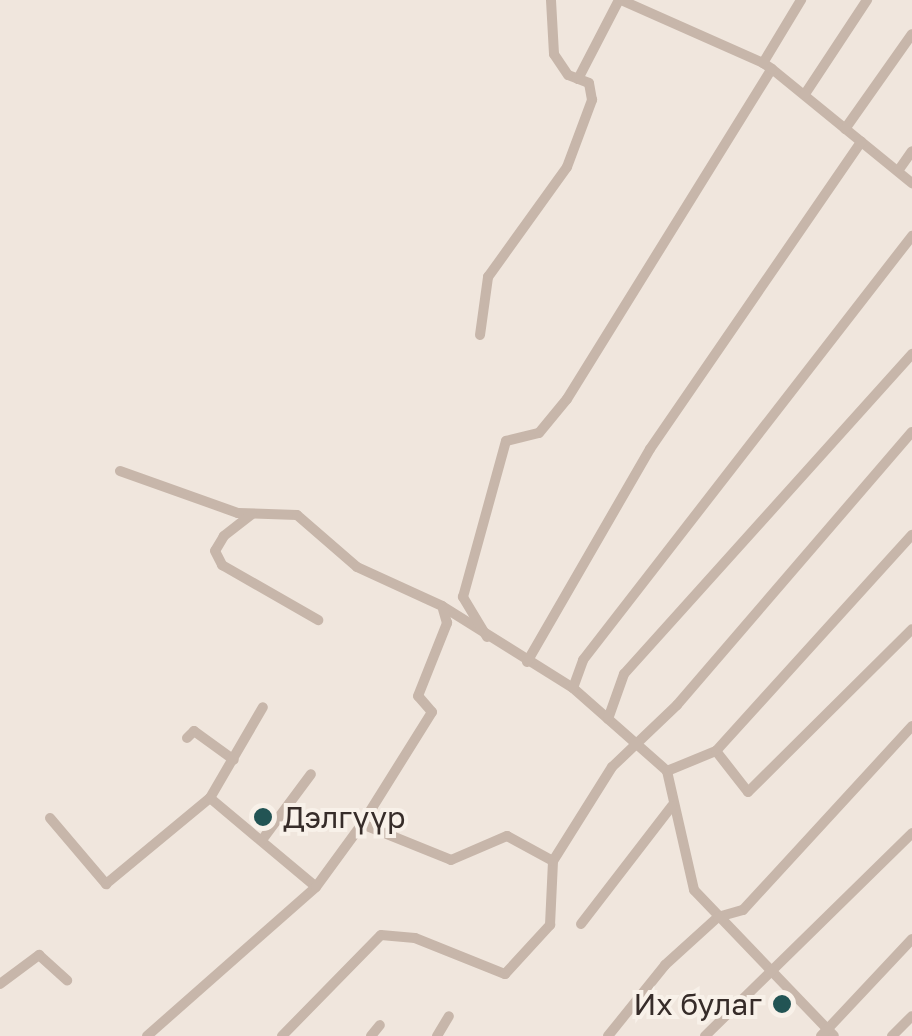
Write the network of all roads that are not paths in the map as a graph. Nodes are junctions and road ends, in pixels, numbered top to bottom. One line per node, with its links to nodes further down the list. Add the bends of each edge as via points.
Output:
1 (551, 0): 7 (street, via 554,54)
2 (620, 0): 6 (street); 7 (street)
3 (801, 0): 6 (street)
4 (866, 0): 8 (street)
5 (912, 34): 9 (street)
6 (767, 66): 8 (street); 24 (street, via 566,399 538,434 506,441 463,597)
7 (578, 79): 15 (street, via 590,84 592,100 566,167 488,277)
8 (805, 94): 9 (street)
9 (845, 128): 10 (street)
10 (860, 142): 12 (street); 25 (street, via 650,449)
11 (912, 151): 12 (street)
12 (898, 172): 13 (street)
13 (912, 184)
14 (912, 236): 26 (street, via 583,660)
15 (480, 335)
16 (912, 354): 28 (street, via 624,674)
17 (912, 432): 31 (street, via 677,705)
18 (120, 471): 19 (street)
19 (252, 514): 21 (street, via 297,515 358,567); 22 (street, via 224,536 215,552 222,565)
20 (912, 536): 32 (street)
21 (442, 606): 24 (street); 39 (street, via 447,623 418,696 432,712)
22 (318, 620)
23 (912, 629): 32 (street, via 748,792)
24 (488, 638): 25 (street)
25 (527, 662): 26 (street)
26 (573, 688): 28 (street)
27 (263, 707): 33 (street)
28 (608, 718): 31 (street)
29 (912, 726): 44 (street, via 752,901)
30 (187, 738): 33 (street, via 194,731)
31 (635, 742): 34 (street); 42 (street)
32 (716, 751): 34 (street)
33 (234, 760): 36 (street)
34 (667, 771): 37 (street)
35 (311, 774): 41 (street)
36 (210, 798): 38 (street, via 106,884); 41 (street)
37 (672, 805): 44 (street, via 694,890); 45 (street)
38 (50, 818)
39 (362, 824): 42 (street, via 451,860 507,836); 43 (street)
40 (912, 833): 47 (street)
41 (262, 840): 43 (street)
42 (553, 861): 55 (street, via 550,926 505,974 415,938 381,935)
43 (316, 888): 54 (street)
44 (718, 917): 47 (street); 58 (street)
45 (581, 924)
46 (912, 939): 53 (street)
47 (775, 967): 53 (street); 59 (street)
48 (67, 980): 49 (street, via 39,955)
49 (0, 984)
50 (449, 1016): 57 (street)
51 (912, 1016): 60 (street)
52 (380, 1025): 56 (street)
53 (828, 1034)
54 (147, 1036)
55 (282, 1036)
56 (371, 1036)
57 (437, 1036)
58 (608, 1036)
59 (705, 1036)
60 (892, 1036)

